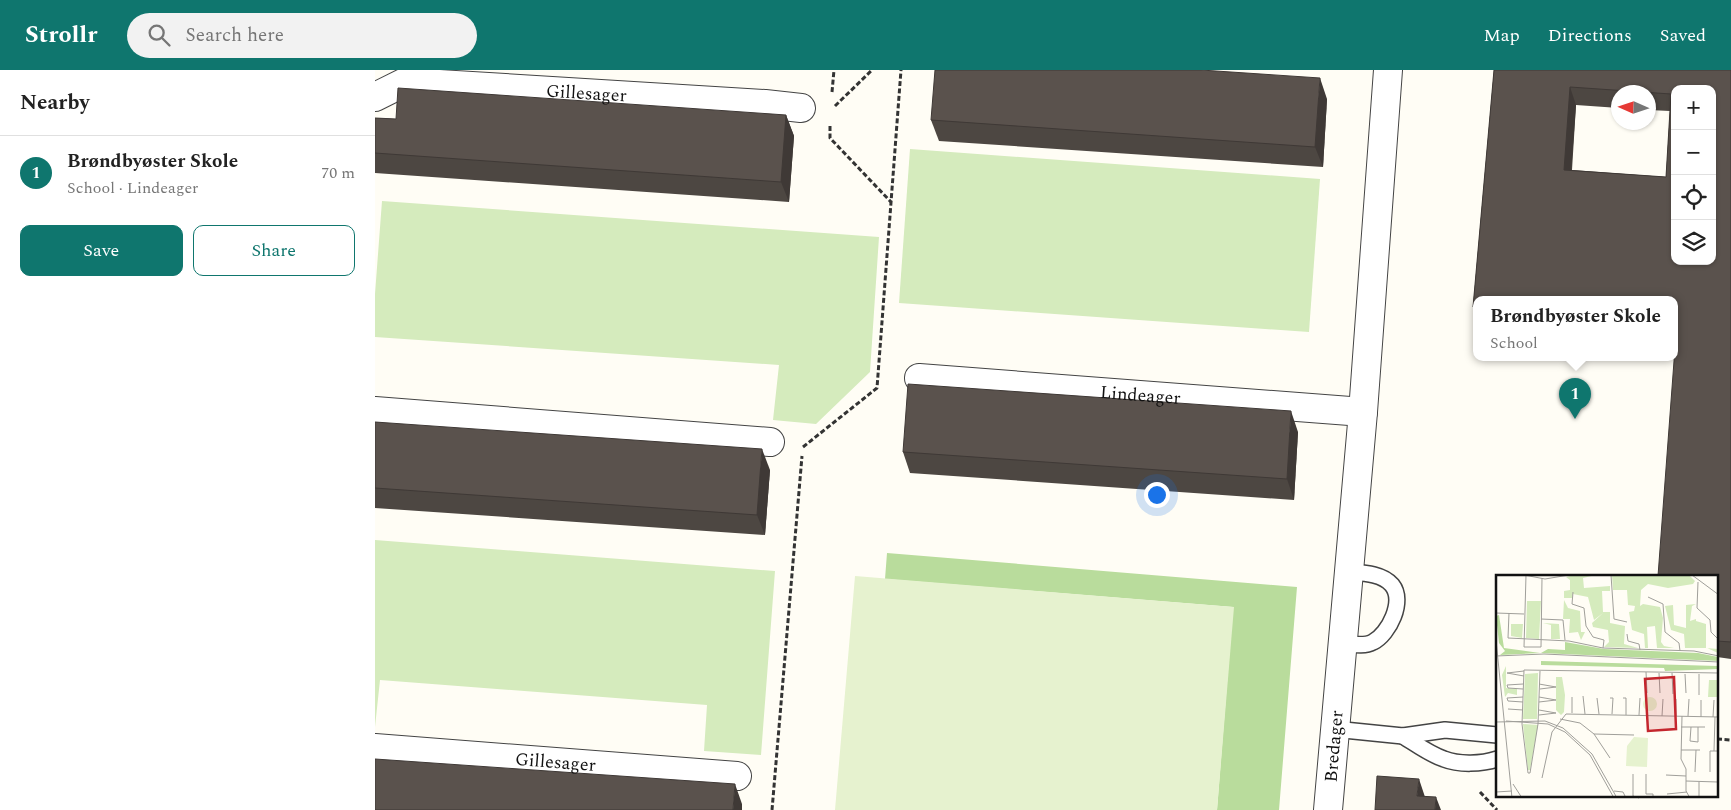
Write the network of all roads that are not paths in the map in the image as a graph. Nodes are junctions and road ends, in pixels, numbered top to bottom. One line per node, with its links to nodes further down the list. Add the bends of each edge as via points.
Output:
1 (1384, 70): 6 (street)
2 (375, 97): 3 (street, Gillesager, via 403,83 423,83)
3 (801, 108)
4 (919, 378): 6 (street, Lindeager)
5 (375, 411): 7 (street)
6 (1363, 412): 8 (street)
7 (770, 442)
8 (1349, 572): 9 (street); 9 (lane, via 1373,575 1392,585 1397,594 1389,625 1378,639 1367,644)
9 (1342, 643): 10 (street, Bredager)
10 (1335, 729): 12 (lane); 16 (street, Bredager)
11 (1496, 735): 12 (lane, via 1445,730)
12 (1403, 736): 14 (lane, via 1444,759 1487,763)
13 (375, 748): 15 (street, Gillesager)
14 (1496, 760)
15 (737, 776)
16 (1328, 810)

